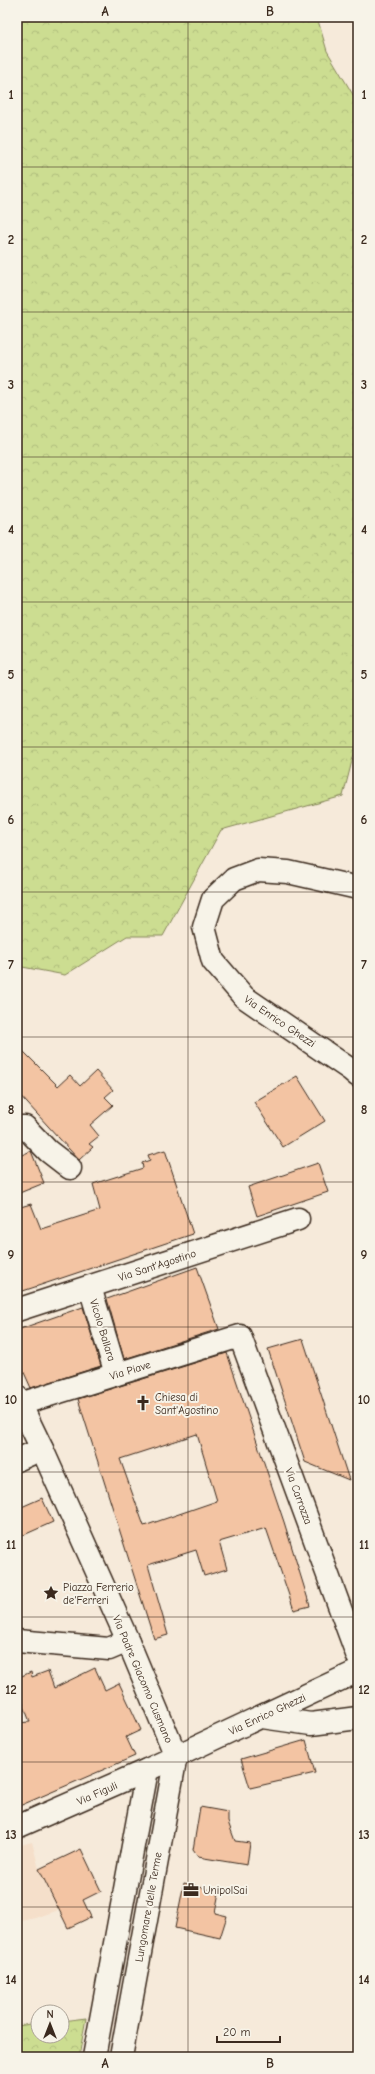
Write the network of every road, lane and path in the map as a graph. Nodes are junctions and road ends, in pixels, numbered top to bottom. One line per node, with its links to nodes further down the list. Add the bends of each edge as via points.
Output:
1 (358, 888): 2 (street, Via Enrico Ghezzi, via 288,872 258,870 234,879 213,899 204,927 213,961 244,997)
2 (358, 1076)
3 (17, 1127): 4 (street, via 25,1127 48,1151)
4 (70, 1168)
5 (298, 1219): 6 (street, Via Sant'Agostino)
6 (90, 1287): 7 (street, Via Sant'Agostino); 9 (street, Vicolo Ballara)
7 (17, 1310)
8 (240, 1336): 9 (street, Via Piave); 15 (street, Via Carrozza)
9 (116, 1374): 10 (street, Via Piave)
10 (19, 1400): 11 (street, Via Padre Giacomo Cusmano)
11 (42, 1449): 12 (street); 14 (street, Via Padre Giacomo Cusmano)
12 (17, 1460)
13 (17, 1641): 14 (street, via 109,1649)
14 (128, 1641): 19 (street, Via Padre Giacomo Cusmano)
15 (358, 1657)
16 (358, 1671): 17 (street, Via Enrico Ghezzi)
17 (262, 1717): 18 (street, via 311,1724); 19 (street, Via Enrico Ghezzi)
18 (358, 1718)
19 (176, 1756): 20 (street, Via Figuli); 23 (street, Lungomare delle Terme)
20 (147, 1770): 21 (street, Via Figuli); 22 (street)
21 (17, 1827)
22 (94, 2057)
23 (121, 2057)

